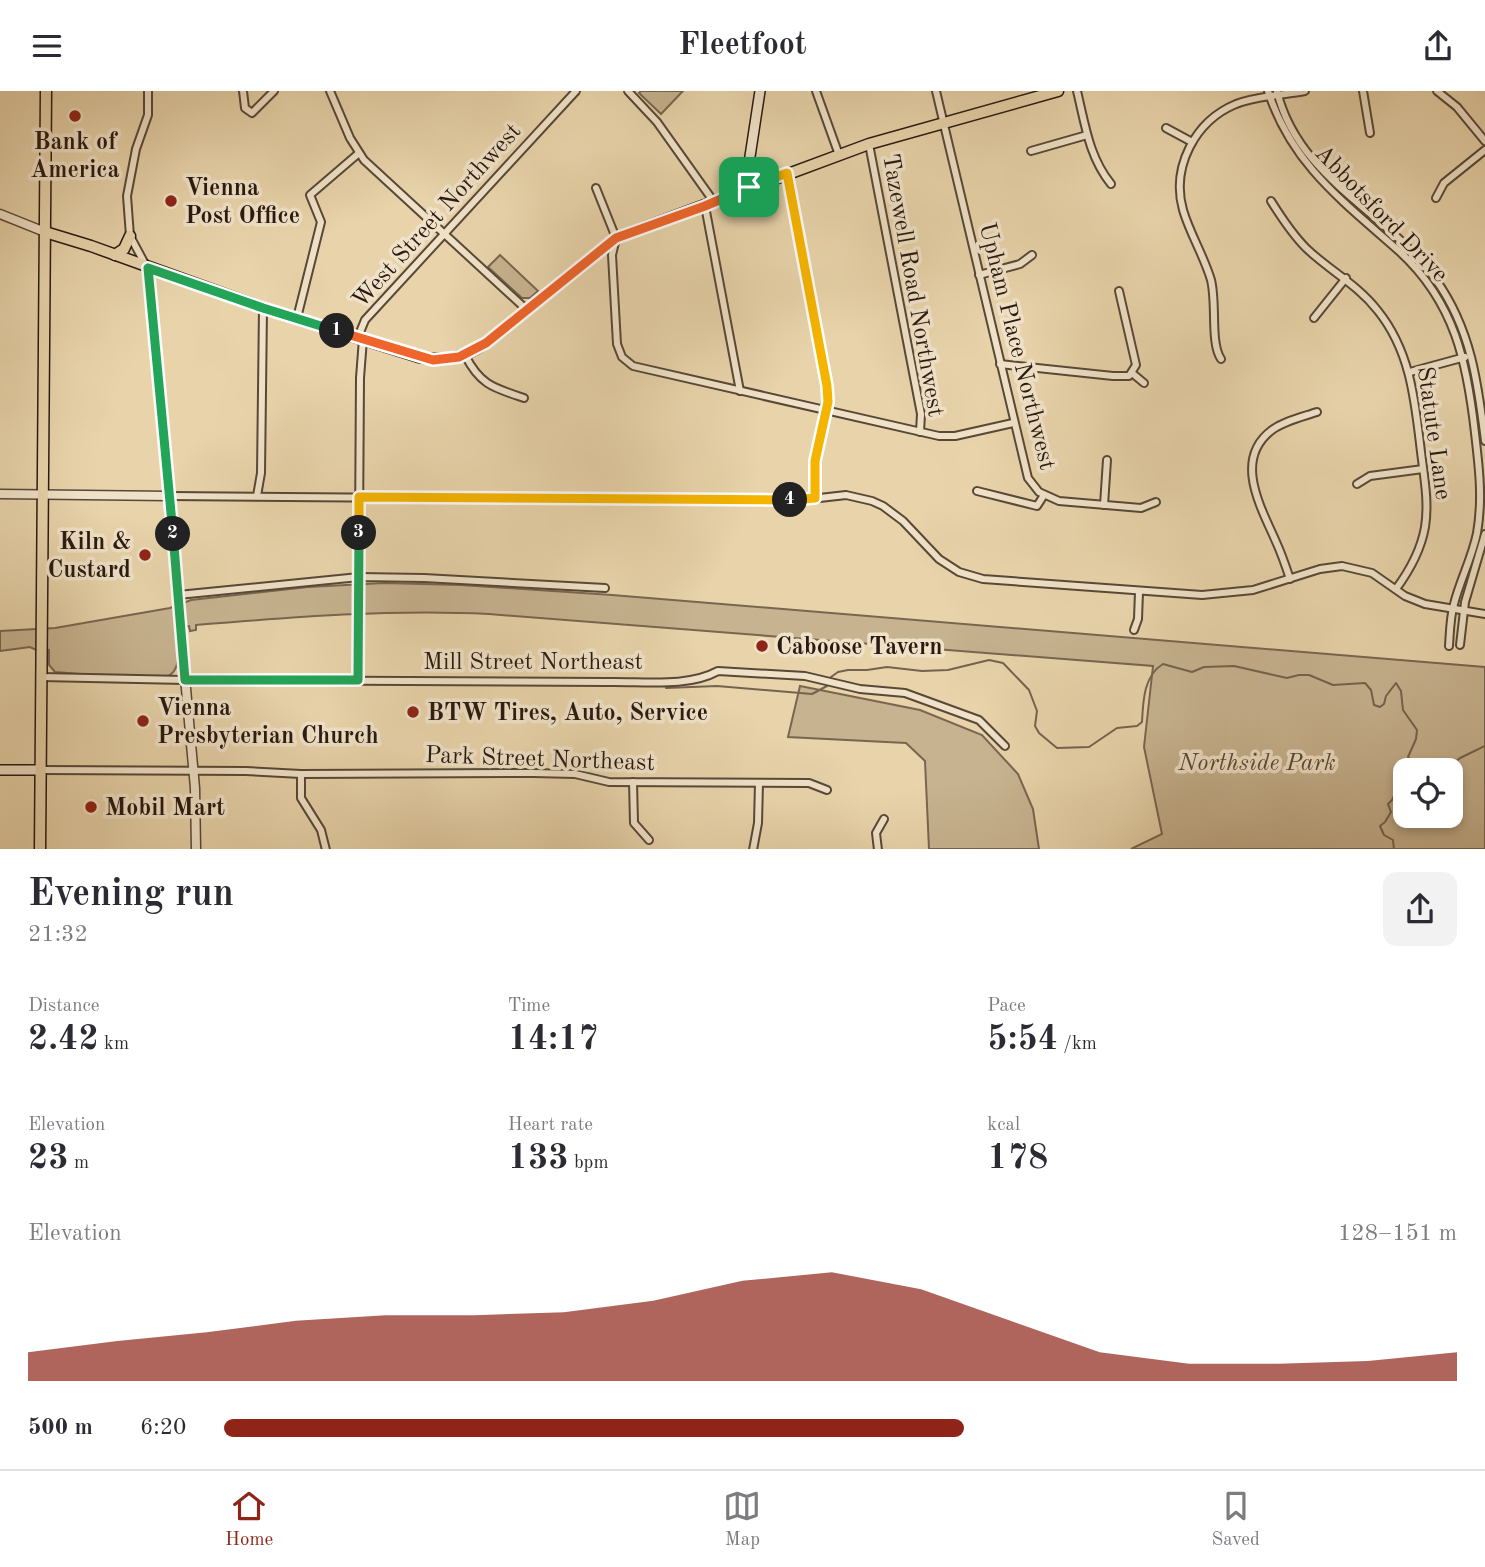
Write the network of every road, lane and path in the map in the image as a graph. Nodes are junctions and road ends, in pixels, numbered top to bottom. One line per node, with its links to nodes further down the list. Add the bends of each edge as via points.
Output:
1 (46, 91): 37 (main road)
2 (148, 91): 39 (street, via 148,115 135,149 127,192)
3 (243, 91): 4 (street, via 249,113)
4 (274, 91)
5 (330, 91): 27 (street)
6 (576, 91): 38 (street, West Street Northwest)
7 (628, 91): 35 (street, via 657,122)
8 (760, 91): 31 (main road, via 749,163)
9 (816, 91): 28 (street)
10 (936, 91): 18 (street, Upham Place Northwest)
11 (1058, 91): 18 (main road)
12 (1077, 91): 21 (street)
13 (1305, 91): 16 (street)
14 (1363, 91): 20 (street)
15 (1437, 91): 22 (street)
16 (1278, 93): 17 (street); 53 (street, Abbotsford Drive, via 1307,154 1435,279 1459,319)
17 (1269, 94): 23 (street, via 1227,109); 54 (street, Abbotsford Drive, via 1293,146 1315,175 1422,276 1452,324)
18 (944, 123): 24 (main road); 44 (street, Upham Place Northwest)
19 (1167, 128): 23 (street)
20 (1370, 133)
21 (1087, 135): 26 (street); 30 (street)
22 (1485, 141)
23 (1192, 142): 55 (street, via 1181,175 1181,199 1212,284 1215,344)
24 (869, 144): 28 (main road); 65 (street, Tazewell Road Northwest, via 921,414)
25 (1485, 150): 33 (street, via 1444,183)
26 (1031, 151)
27 (359, 153): 38 (street); 49 (street, via 310,195 321,222)
28 (839, 155): 29 (main road)
29 (787, 173): 31 (main road); 62 (street, via 827,386)
30 (1111, 184)
31 (754, 185): 35 (main road)
32 (596, 188): 40 (street)
33 (1436, 198)
34 (1271, 201): 45 (street, Statute Lane, via 1306,249)
35 (710, 204): 40 (main road); 60 (street)
36 (0, 214): 37 (street)
37 (45, 232): 41 (main road); 73 (main road)
38 (444, 233): 48 (street); 51 (street, West Street Northwest, via 365,320)
39 (130, 236): 41 (main road); 43 (street)
40 (616, 238): 48 (main road); 60 (street, via 612,255 617,344 622,357 633,366)
41 (115, 255): 43 (main road)
42 (1032, 255): 44 (street, via 1020,264)
43 (148, 268): 47 (main road); 75 (street)
44 (979, 275): 56 (street, Upham Place Northwest)
45 (1346, 278): 50 (street); 57 (street, Statute Lane, via 1391,328)
46 (1119, 291): 58 (street, via 1135,361)
47 (263, 308): 49 (main road); 76 (street)
48 (527, 310): 52 (main road)
49 (297, 318): 51 (main road)
50 (1314, 318)
51 (360, 338): 52 (main road, via 433,360); 77 (street)
52 (465, 355): 61 (street, via 486,384)
53 (1472, 356): 54 (street); 66 (street, Abbotsford Drive)
54 (1464, 358): 57 (street); 67 (street, Abbotsford Drive)
55 (1221, 359)
56 (1000, 364): 58 (street, via 1125,377); 64 (street, Upham Place Northwest)
57 (1410, 372): 69 (street, Statute Lane)
58 (1132, 373): 59 (street)
59 (1144, 383)
60 (740, 391): 62 (street)
61 (524, 398)
62 (826, 411): 65 (street); 78 (street, via 815,461)
63 (1317, 412): 83 (street, via 1270,431 1252,461 1259,505)
64 (1013, 422): 65 (street, via 950,436); 74 (street, Upham Place Northwest, via 1025,471)
65 (920, 432)
66 (1485, 441)
67 (1482, 457): 88 (street, Abbotsford Drive, via 1476,535)
68 (1107, 460): 80 (street)
69 (1423, 469): 70 (street, via 1370,476); 85 (street, Statute Lane, via 1425,527 1414,560)
70 (1357, 484)
71 (977, 491): 74 (street, via 1037,506)
72 (0, 494): 73 (street)
73 (43, 495): 75 (street); 94 (main road)
74 (1044, 495): 80 (street, Upham Place Northwest)
75 (169, 496): 76 (street); 87 (street)
76 (257, 496): 77 (street)
77 (359, 497): 78 (street); 82 (street)
78 (815, 498): 86 (street, via 846,495 883,506 939,559 972,576)
79 (1156, 502): 80 (street, Upham Place Northwest, via 1141,508)
80 (1104, 505)
81 (1485, 534): 89 (street)
82 (359, 577): 84 (street); 87 (street); 96 (street)
83 (1290, 579): 85 (street, via 1320,569 1352,567 1372,573); 86 (street, via 1244,591 1202,595)
84 (605, 588)
85 (1396, 589): 88 (street, via 1415,600)
86 (1139, 592): 91 (street)
87 (178, 595): 95 (street)
88 (1453, 609): 89 (street); 93 (street, Abbotsford Drive)
89 (1464, 611): 90 (street); 92 (street)
90 (1485, 614)
91 (1134, 630)
92 (1460, 645)
93 (1449, 646)
94 (41, 677): 95 (street, Mill Street Northeast); 99 (main road)
95 (185, 680): 96 (street, Mill Street Northeast); 100 (street)
96 (358, 680): 97 (street, Mill Street Northeast, via 670,681 718,671 806,676 860,689 905,693 962,712 979,720)
97 (1005, 746)
98 (0, 770): 99 (main road)
99 (41, 771): 100 (street, Park Street Northeast); 107 (main road)
100 (194, 771): 101 (street, Park Street Northeast); 108 (street)
101 (301, 774): 102 (street, Park Street Northeast, via 534,773); 109 (street, via 301,798 321,830)
102 (633, 782): 103 (street, Park Street Northeast); 106 (street, via 634,823)
103 (759, 783): 104 (street, Park Street Northeast, via 809,783); 110 (street)
104 (827, 790)
105 (884, 819): 111 (street, via 876,833)
106 (649, 840)
107 (40, 849)
108 (196, 849)
109 (326, 849)
110 (753, 849)
111 (878, 849)

